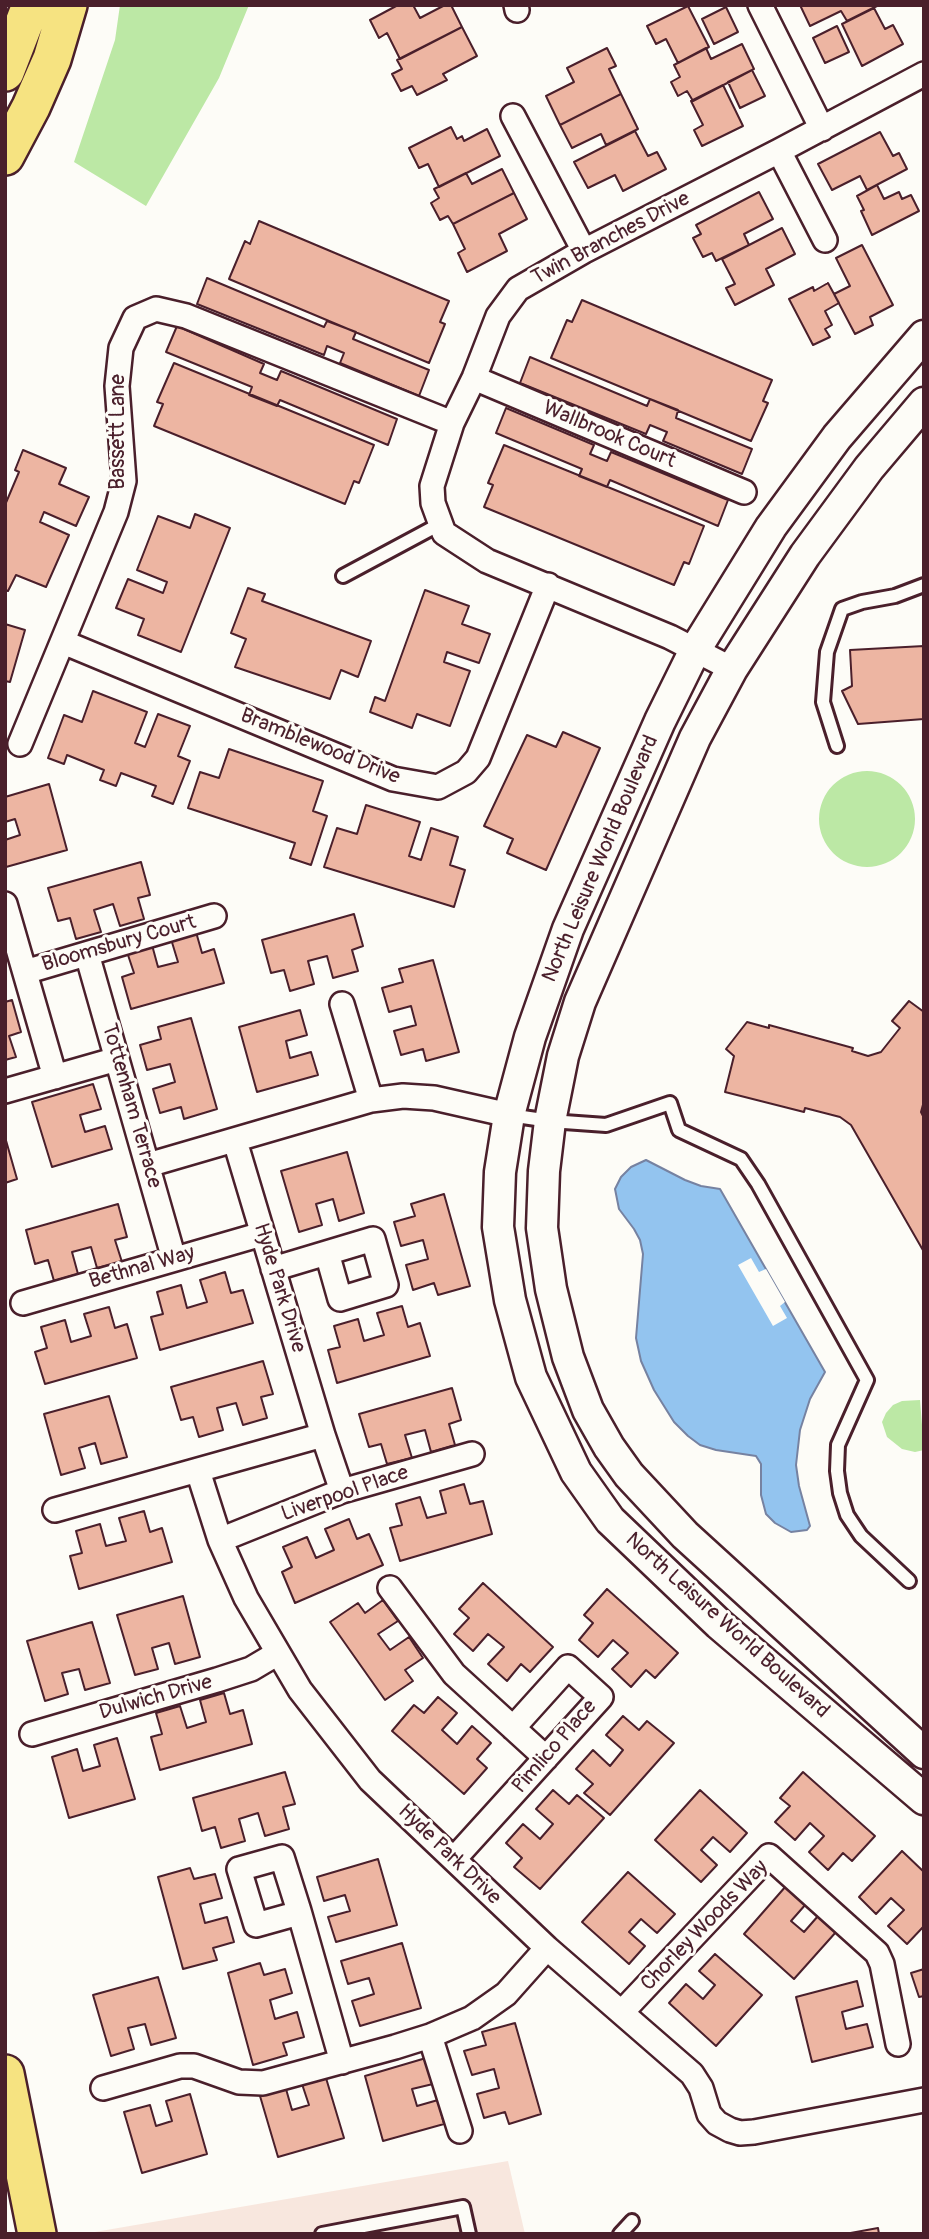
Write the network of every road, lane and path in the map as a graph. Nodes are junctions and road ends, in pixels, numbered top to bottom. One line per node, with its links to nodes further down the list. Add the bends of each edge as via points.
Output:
1 (31, 5): 4 (main road)
2 (68, 5): 9 (main road, via 32,107)
3 (760, 5): 7 (street)
4 (5, 72)
5 (924, 74): 7 (street, Twin Branches Drive)
6 (513, 116): 11 (street)
7 (822, 128): 8 (street, Twin Branches Drive)
8 (779, 151): 10 (street); 11 (street, Twin Branches Drive)
9 (5, 156)
10 (825, 240)
11 (584, 251): 13 (street, Twin Branches Drive, via 518,289 498,316)
12 (924, 336): 22 (street, North Leisure World Boulevard, via 837,436 771,527)
13 (474, 378): 15 (street, Twin Branches Drive); 16 (street, Wallbrook Court)
14 (924, 402): 23 (street, North Leisure World Boulevard, via 805,555)
15 (452, 423): 17 (street, Twin Branches Drive, via 432,485); 21 (street, Bassett Lane, via 186,316 156,309 135,318 121,348 117,386 124,481 116,512)
16 (744, 492)
17 (440, 524): 18 (lane); 19 (street, via 444,533 487,561)
18 (343, 576)
19 (548, 585): 21 (street, Bramblewood Drive, via 478,758 466,772 438,787 393,779); 22 (street)
20 (924, 585): 25 (lane, via 842,609 827,652 823,702)
21 (63, 642): 24 (street, Bassett Lane)
22 (695, 650): 23 (street); 35 (street, North Leisure World Boulevard, via 568,929 530,1037)
23 (733, 669): 36 (street, North Leisure World Boulevard, via 695,738 580,1002)
24 (20, 744)
25 (837, 746)
26 (5, 904): 29 (street)
27 (214, 916): 28 (street, Bloomsbury Court)
28 (87, 954): 29 (street, Bloomsbury Court); 31 (street, Tottenham Terrace)
29 (25, 972): 32 (street)
30 (342, 1004): 34 (street)
31 (117, 1059): 32 (street); 38 (street, Tottenham Terrace)
32 (55, 1077): 33 (street)
33 (5, 1091)
34 (371, 1100): 35 (street, via 434,1098); 37 (street)
35 (509, 1115): 36 (lane); 57 (street, North Leisure World Boulevard, via 498,1227 510,1300 531,1377 576,1472 610,1520 653,1563)
36 (550, 1121): 50 (lane, via 606,1125 670,1103 679,1130 741,1159 867,1380 838,1445 840,1493 861,1536); 55 (street, North Leisure World Boulevard, via 542,1228 551,1289 568,1357 588,1410 609,1447 685,1535)
37 (235, 1141): 38 (street); 39 (street, Hyde Park Drive)
38 (148, 1165): 41 (street, Tottenham Terrace)
39 (262, 1234): 41 (street, Bethnal Way); 42 (street, Hyde Park Drive)
40 (327, 1253): 42 (street)
41 (174, 1259): 43 (street, Bethnal Way)
42 (273, 1269): 44 (street, Hyde Park Drive)
43 (23, 1303)
44 (323, 1435): 46 (street); 47 (street, Hyde Park Drive)
45 (472, 1454): 47 (street, Liverpool Place)
46 (198, 1471): 48 (street); 49 (street, Hyde Park Drive)
47 (342, 1491): 49 (street, Liverpool Place)
48 (55, 1510)
49 (220, 1540): 52 (street, Hyde Park Drive)
50 (909, 1581)
51 (390, 1588): 53 (street, via 454,1674)
52 (278, 1653): 54 (street, Dulwich Drive, via 251,1669 218,1680); 58 (street, Hyde Park Drive, via 300,1690 370,1780)
53 (513, 1728): 56 (street); 56 (street, Pimlico Place, via 568,1667 601,1697)
54 (32, 1734)
55 (924, 1753)
56 (546, 1758): 58 (street, Pimlico Place)
57 (924, 1799)
58 (454, 1858): 60 (street, Hyde Park Drive)
59 (299, 1913): 64 (street)
60 (547, 1948): 61 (street, Hyde Park Drive); 62 (street, via 506,1994 472,2018)
61 (622, 2012): 63 (street, Chorley Woods Way, via 769,1856 877,1952); 67 (street, Hyde Park Drive, via 692,2074 709,2114 740,2133)
62 (430, 2036): 64 (street); 68 (street)
63 (898, 2044)
64 (342, 2062): 66 (street, via 263,2083 239,2082 194,2066 180,2066)
65 (5, 2074): 70 (main road)
66 (103, 2088)
67 (924, 2100)
68 (460, 2131)
69 (632, 2221): 73 (lane)
70 (37, 2234)
71 (322, 2234): 72 (lane, via 464,2207)
72 (469, 2234)
73 (620, 2234)

